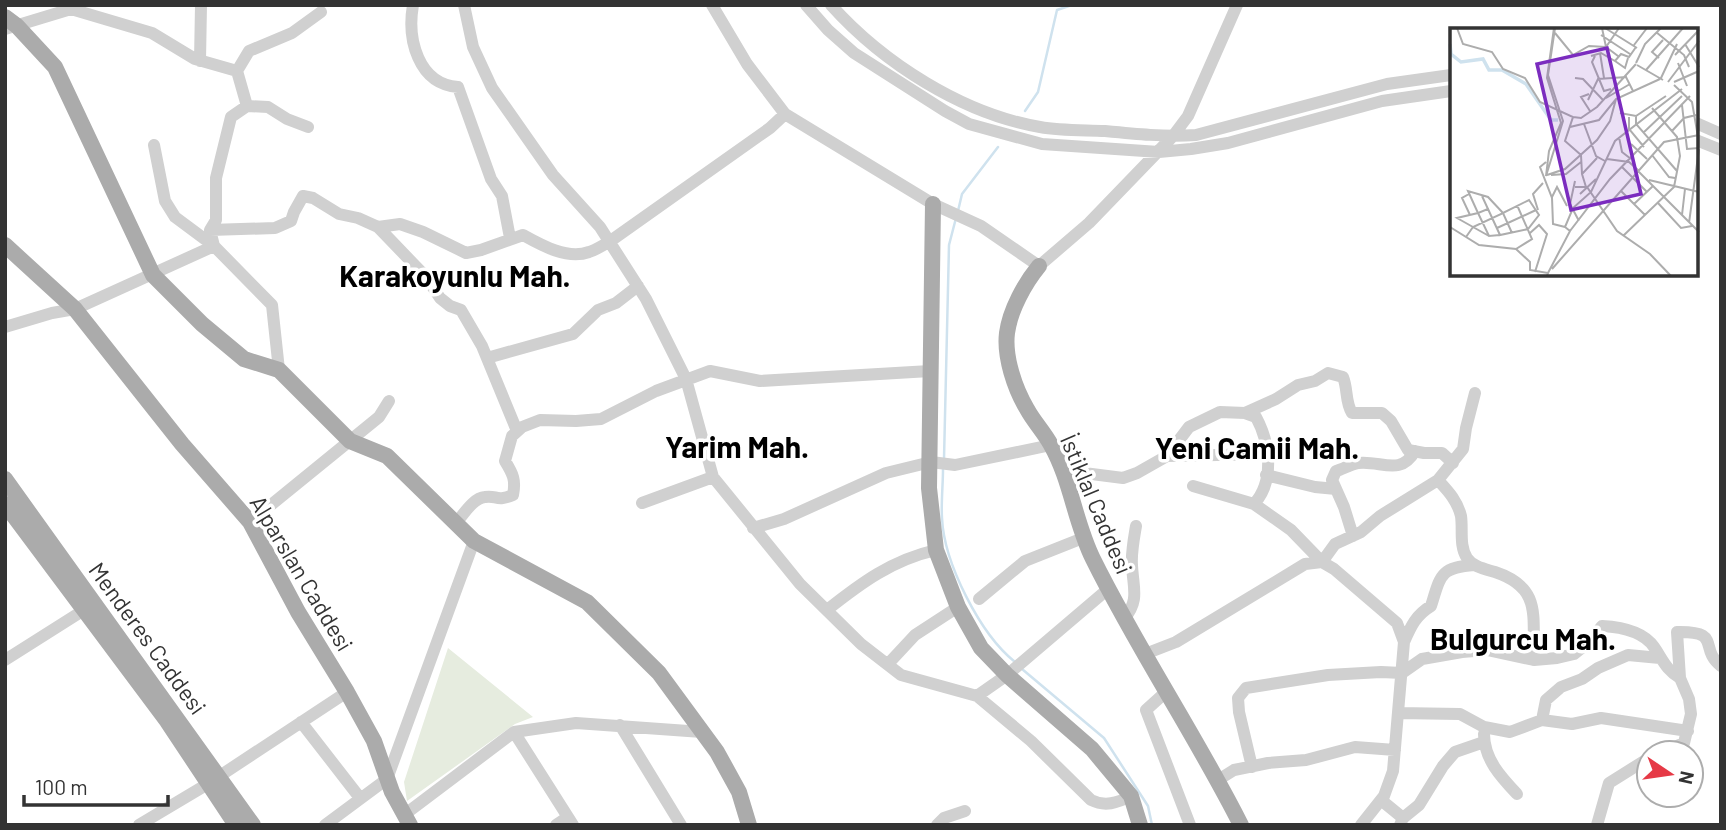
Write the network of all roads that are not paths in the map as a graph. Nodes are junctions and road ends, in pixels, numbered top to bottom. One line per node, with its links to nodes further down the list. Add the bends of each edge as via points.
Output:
1 (201, 5): 11 (street)
2 (413, 5): 28 (street, via 410,24 419,60 436,80 458,87 491,179 502,196)
3 (464, 5): 29 (street, via 473,47 492,88 553,175)
4 (712, 5): 16 (street)
5 (806, 5): 24 (street, via 855,53 969,124 1042,144)
6 (831, 5): 20 (street, via 867,42 969,106 1041,127)
7 (1237, 5): 20 (street, via 1188,116)
8 (70, 7): 10 (street); 11 (street, via 152,33)
9 (321, 12): 12 (street, via 292,33 248,51)
10 (9, 24): 33 (main road, via 55,67)
11 (200, 61): 12 (street)
12 (237, 71): 15 (street)
13 (1450, 75): 20 (street, via 1387,84 1196,135)
14 (1450, 91): 24 (street, via 1382,101 1228,143)
15 (247, 106): 18 (street, via 268,107); 27 (street, via 231,117 216,178 216,220)
16 (785, 114): 25 (street); 29 (street)
17 (1698, 124): 19 (street)
18 (308, 127)
19 (1721, 134)
20 (1173, 136): 24 (street)
21 (1698, 140): 23 (street)
22 (154, 145): 31 (street, via 164,201 175,216)
23 (1721, 150)
24 (1159, 152): 32 (street)
25 (940, 207): 32 (street, via 981,226); 39 (main road)
26 (378, 227): 27 (street, via 303,196 292,221 275,228); 28 (street, via 400,224 466,253); 37 (street, via 440,298 461,310)
27 (210, 230): 31 (street)
28 (510, 239): 29 (street, via 523,235 565,253 587,253)
29 (609, 242): 34 (street)
30 (5, 245): 35 (main road, Alparslan Caddesi)
31 (214, 246): 33 (street); 38 (street, via 272,305)
32 (1039, 266): 46 (main road, İstiklal Caddesi, via 1023,285 1007,333 1014,379 1026,409)
33 (153, 275): 35 (street); 38 (main road, via 244,359)
34 (638, 286): 37 (street, via 598,310 573,334); 40 (street)
35 (75, 309): 36 (street); 62 (main road, Alparslan Caddesi)
36 (5, 327)
37 (487, 358): 44 (street)
38 (279, 370): 45 (main road)
39 (930, 370): 40 (street, via 760,381 710,371); 50 (main road)
40 (686, 379): 44 (street, via 601,419 540,420); 53 (street)
41 (1475, 393): 51 (street, via 1463,449)
42 (389, 401): 45 (street, via 379,417)
43 (1245, 413): 47 (street, via 1298,385 1328,373 1338,374 1343,377 1352,413 1382,413 1408,450); 48 (street, via 1256,417); 49 (street, via 1220,412 1189,427)
44 (517, 431): 63 (street, via 505,461 516,483 513,495 473,503)
45 (350, 441): 62 (street); 63 (main road, via 387,456)
46 (1051, 445): 50 (street, via 955,465); 56 (main road, İstiklal Caddesi)
47 (1415, 452): 51 (street, via 1442,453); 58 (street, via 1399,466 1358,463 1336,471 1332,480)
48 (1268, 454): 49 (street); 52 (street)
49 (1167, 456): 56 (street, via 1123,478 1084,473)
50 (931, 462): 65 (street, via 886,473 784,519); 69 (main road)
51 (1453, 463): 55 (street)
52 (1266, 475): 58 (street); 61 (street, via 1264,493)
53 (713, 477): 59 (street); 65 (street)
54 (5, 480): 104 (main road, Menderes Caddesi)
55 (1438, 480): 66 (street); 71 (street, via 1455,499 1462,545)
56 (1066, 481): 67 (main road, İstiklal Caddesi)
57 (1193, 486): 61 (street)
58 (1336, 489): 66 (street)
59 (642, 503)
60 (5, 504): 75 (main road, Menderes Caddesi)
61 (1254, 504): 70 (street, via 1291,530)
62 (250, 522): 89 (main road, Alparslan Caddesi)
63 (456, 523): 68 (main road)
64 (1136, 526): 77 (street, via 1131,564 1134,608)
65 (753, 528): 76 (street)
66 (1353, 536): 70 (street, via 1335,544)
67 (1083, 538): 72 (main road, İstiklal Caddesi); 73 (street, via 1024,561)
68 (474, 541): 98 (main road, via 587,602 659,673); 105 (street)
69 (936, 550): 74 (main road); 76 (street, via 875,573)
70 (1322, 562): 78 (street, via 1396,623); 80 (street, via 1305,564 1176,642)
71 (1474, 565): 78 (street, via 1452,567 1441,574 1431,606 1412,624); 82 (street, via 1522,585 1532,601)
72 (1108, 589): 77 (main road, İstiklal Caddesi); 85 (street)
73 (979, 599)
74 (958, 607): 83 (street, via 915,635); 85 (main road, via 981,648)
75 (84, 610): 79 (street); 104 (main road, Menderes Caddesi)
76 (827, 610): 83 (street)
77 (1124, 619): 80 (main road, İstiklal Caddesi)
78 (1405, 642): 86 (street)
79 (7, 654)
80 (1145, 654): 88 (main road, İstiklal Caddesi)
81 (1660, 657): 82 (street, via 1638,634 1602,625 1574,654); 87 (street); 92 (street, via 1628,655 1561,687 1546,701)
82 (1534, 660): 86 (street, via 1487,650 1462,652 1422,659)
83 (888, 664): 90 (street, via 901,676)
84 (1721, 666): 87 (street, via 1704,636 1677,632)
85 (1012, 670): 90 (street); 108 (main road, via 1092,749)
86 (1402, 673): 91 (street); 102 (street, via 1328,675 1247,688 1238,698)
87 (1680, 678): 96 (street, via 1689,699)
88 (1167, 691): 106 (main road, İstiklal Caddesi); 124 (street, via 1146,710)
89 (347, 692): 93 (street); 105 (main road, Alparslan Caddesi, via 374,741)
90 (977, 696): 108 (street, via 1091,800 1110,804)
91 (1398, 713): 95 (street, via 1460,713); 101 (street)
92 (1542, 720): 95 (street, via 1510,732); 96 (street, via 1572,724 1601,718)
93 (301, 722): 104 (street); 109 (street)
94 (620, 725): 97 (street, via 576,723); 98 (street); 120 (street)
95 (1484, 727): 100 (street)
96 (1688, 731): 99 (street)
97 (514, 732): 112 (street); 113 (street)
98 (702, 732): 121 (main road, via 739,792)
99 (1685, 739)
100 (1484, 742): 107 (street, via 1499,774); 114 (street, via 1455,752 1419,805)
101 (1395, 751): 102 (street, via 1355,747 1306,760); 110 (street, via 1393,771)
102 (1252, 766): 106 (street)
103 (1635, 767): 127 (street, via 1609,783)
104 (214, 779): 115 (street); 116 (main road, Menderes Caddesi); 117 (main road, Menderes Caddesi)
105 (387, 779): 109 (street); 112 (main road, Alparslan Caddesi)
106 (1218, 779): 125 (main road, İstiklal Caddesi)
107 (1517, 794)
108 (1131, 796): 123 (main road)
109 (360, 798): 118 (street)
110 (1381, 800): 114 (street); 126 (street)
111 (965, 811): 122 (street)
112 (407, 820)
113 (570, 821): 119 (street)
114 (1401, 821)
115 (139, 825)
116 (236, 825)
117 (253, 825)
118 (325, 825)
119 (556, 825)
120 (681, 825)
121 (749, 825)
122 (937, 825)
123 (1140, 825)
124 (1190, 825)
125 (1241, 825)
126 (1361, 825)
127 (1597, 825)

